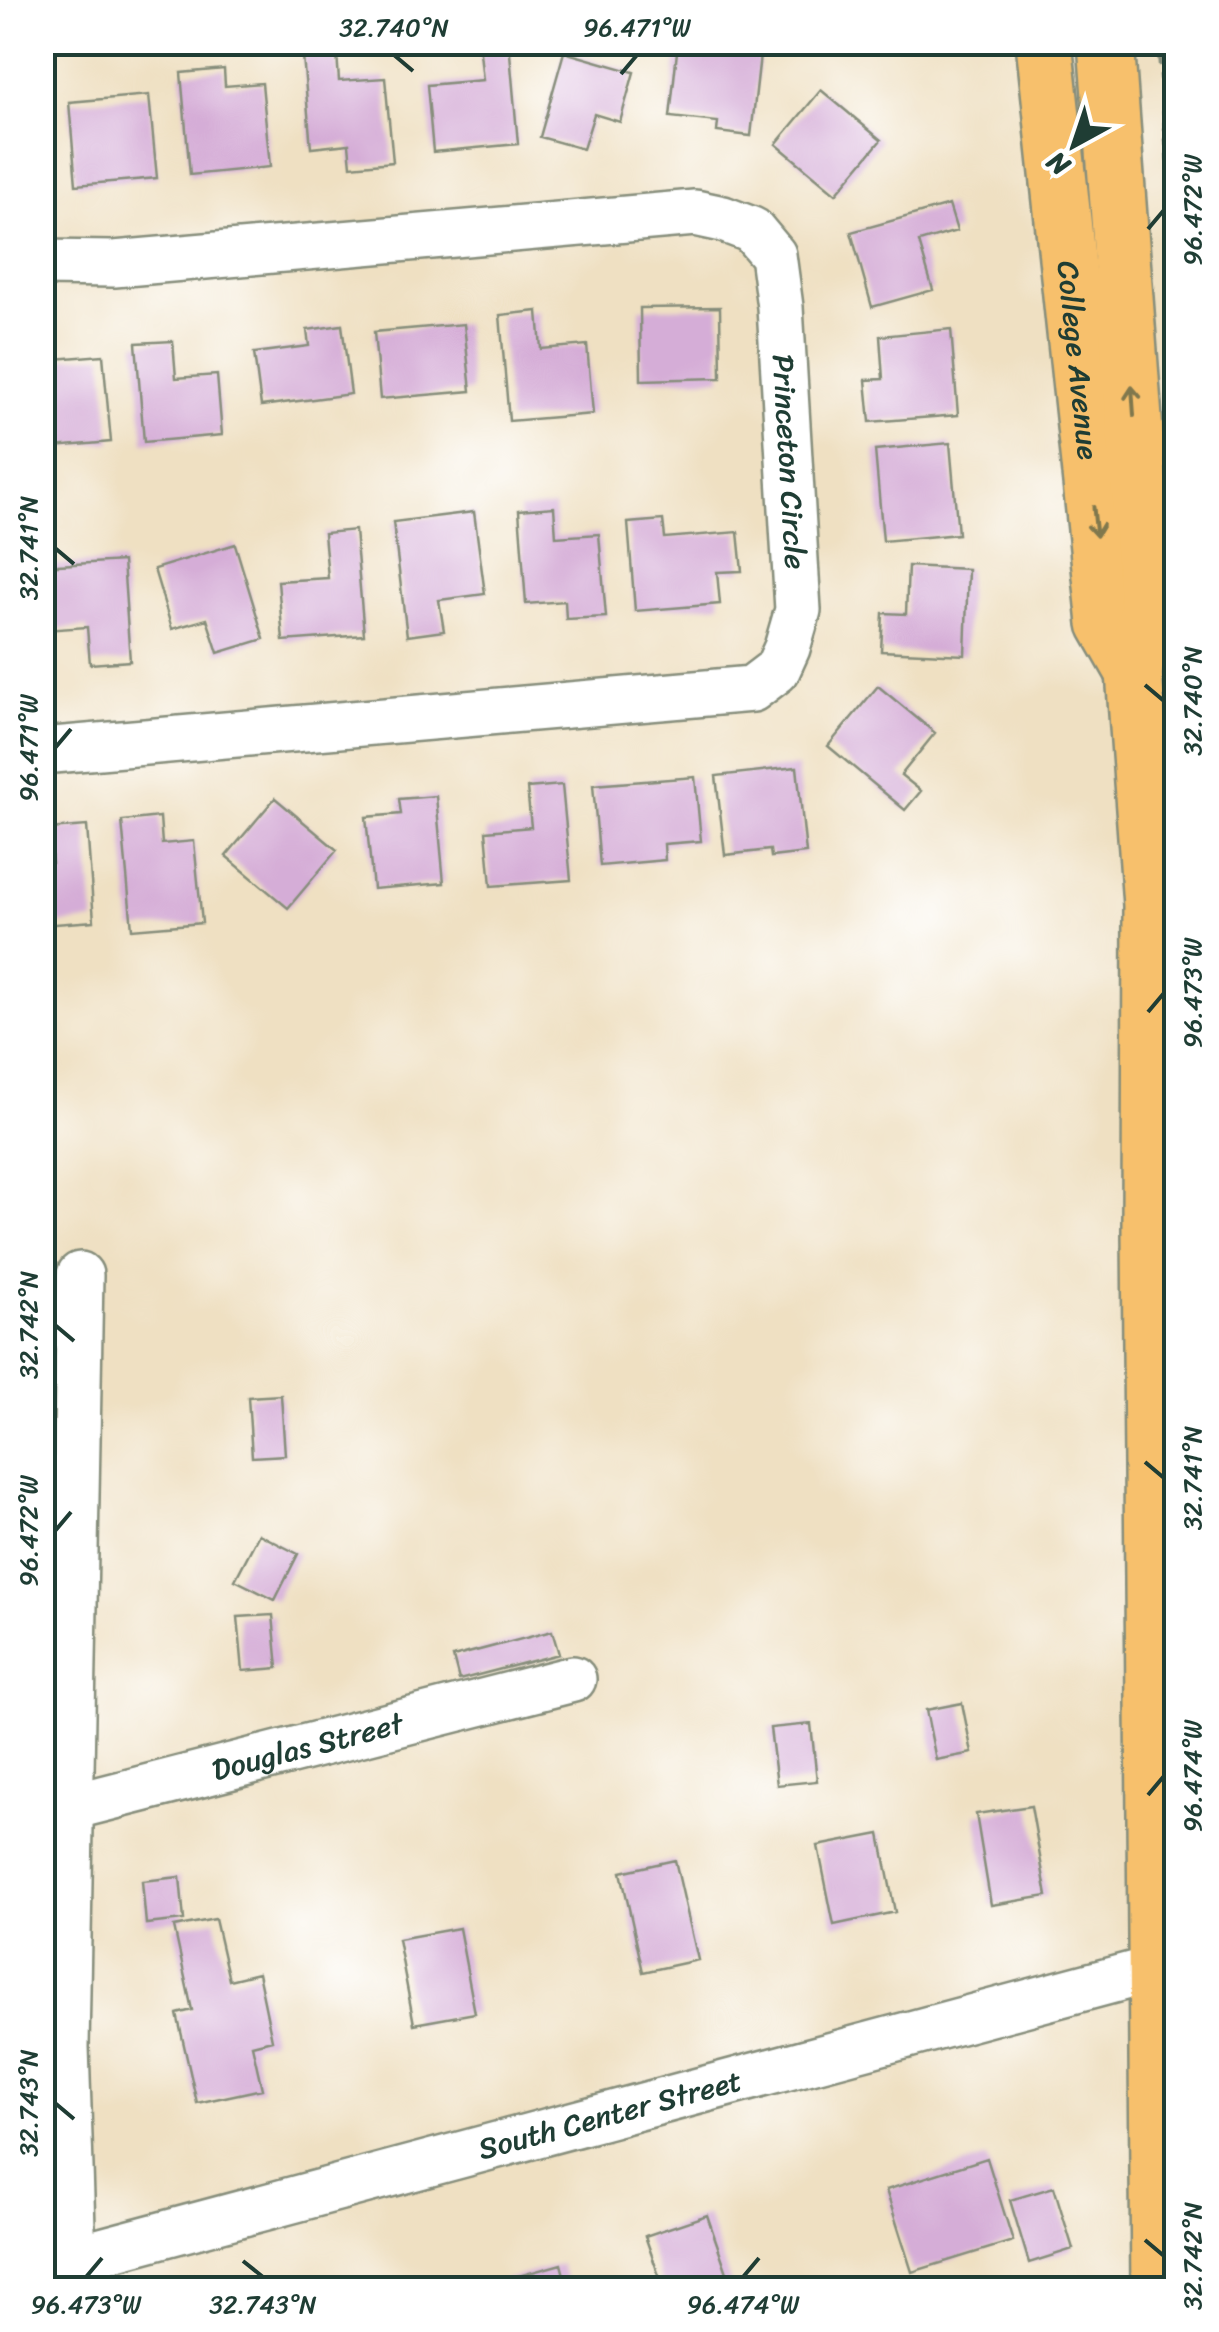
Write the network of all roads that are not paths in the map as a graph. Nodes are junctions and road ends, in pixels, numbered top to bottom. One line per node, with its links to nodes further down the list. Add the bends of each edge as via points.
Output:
1 (1044, 42): 4 (main road, College Avenue, one-way to 4, via 1106,623)
2 (1106, 42): 4 (main road, College Avenue, one-way to 2, via 1148,608)
3 (42, 263): 5 (street, Princeton Circle, via 114,264 695,214 752,230 773,254 780,307 798,610 777,670 752,689)
4 (1134, 672): 6 (main road, College Avenue)
5 (42, 751)
6 (1163, 1227): 10 (main road, College Avenue)
7 (80, 1275): 9 (street)
8 (573, 1678): 9 (street, Douglas Street)
9 (56, 1811): 11 (street, via 66,2048)
10 (1166, 1966): 11 (street, South Center Street); 12 (main road, College Avenue)
11 (63, 2272)
12 (1159, 2290)

